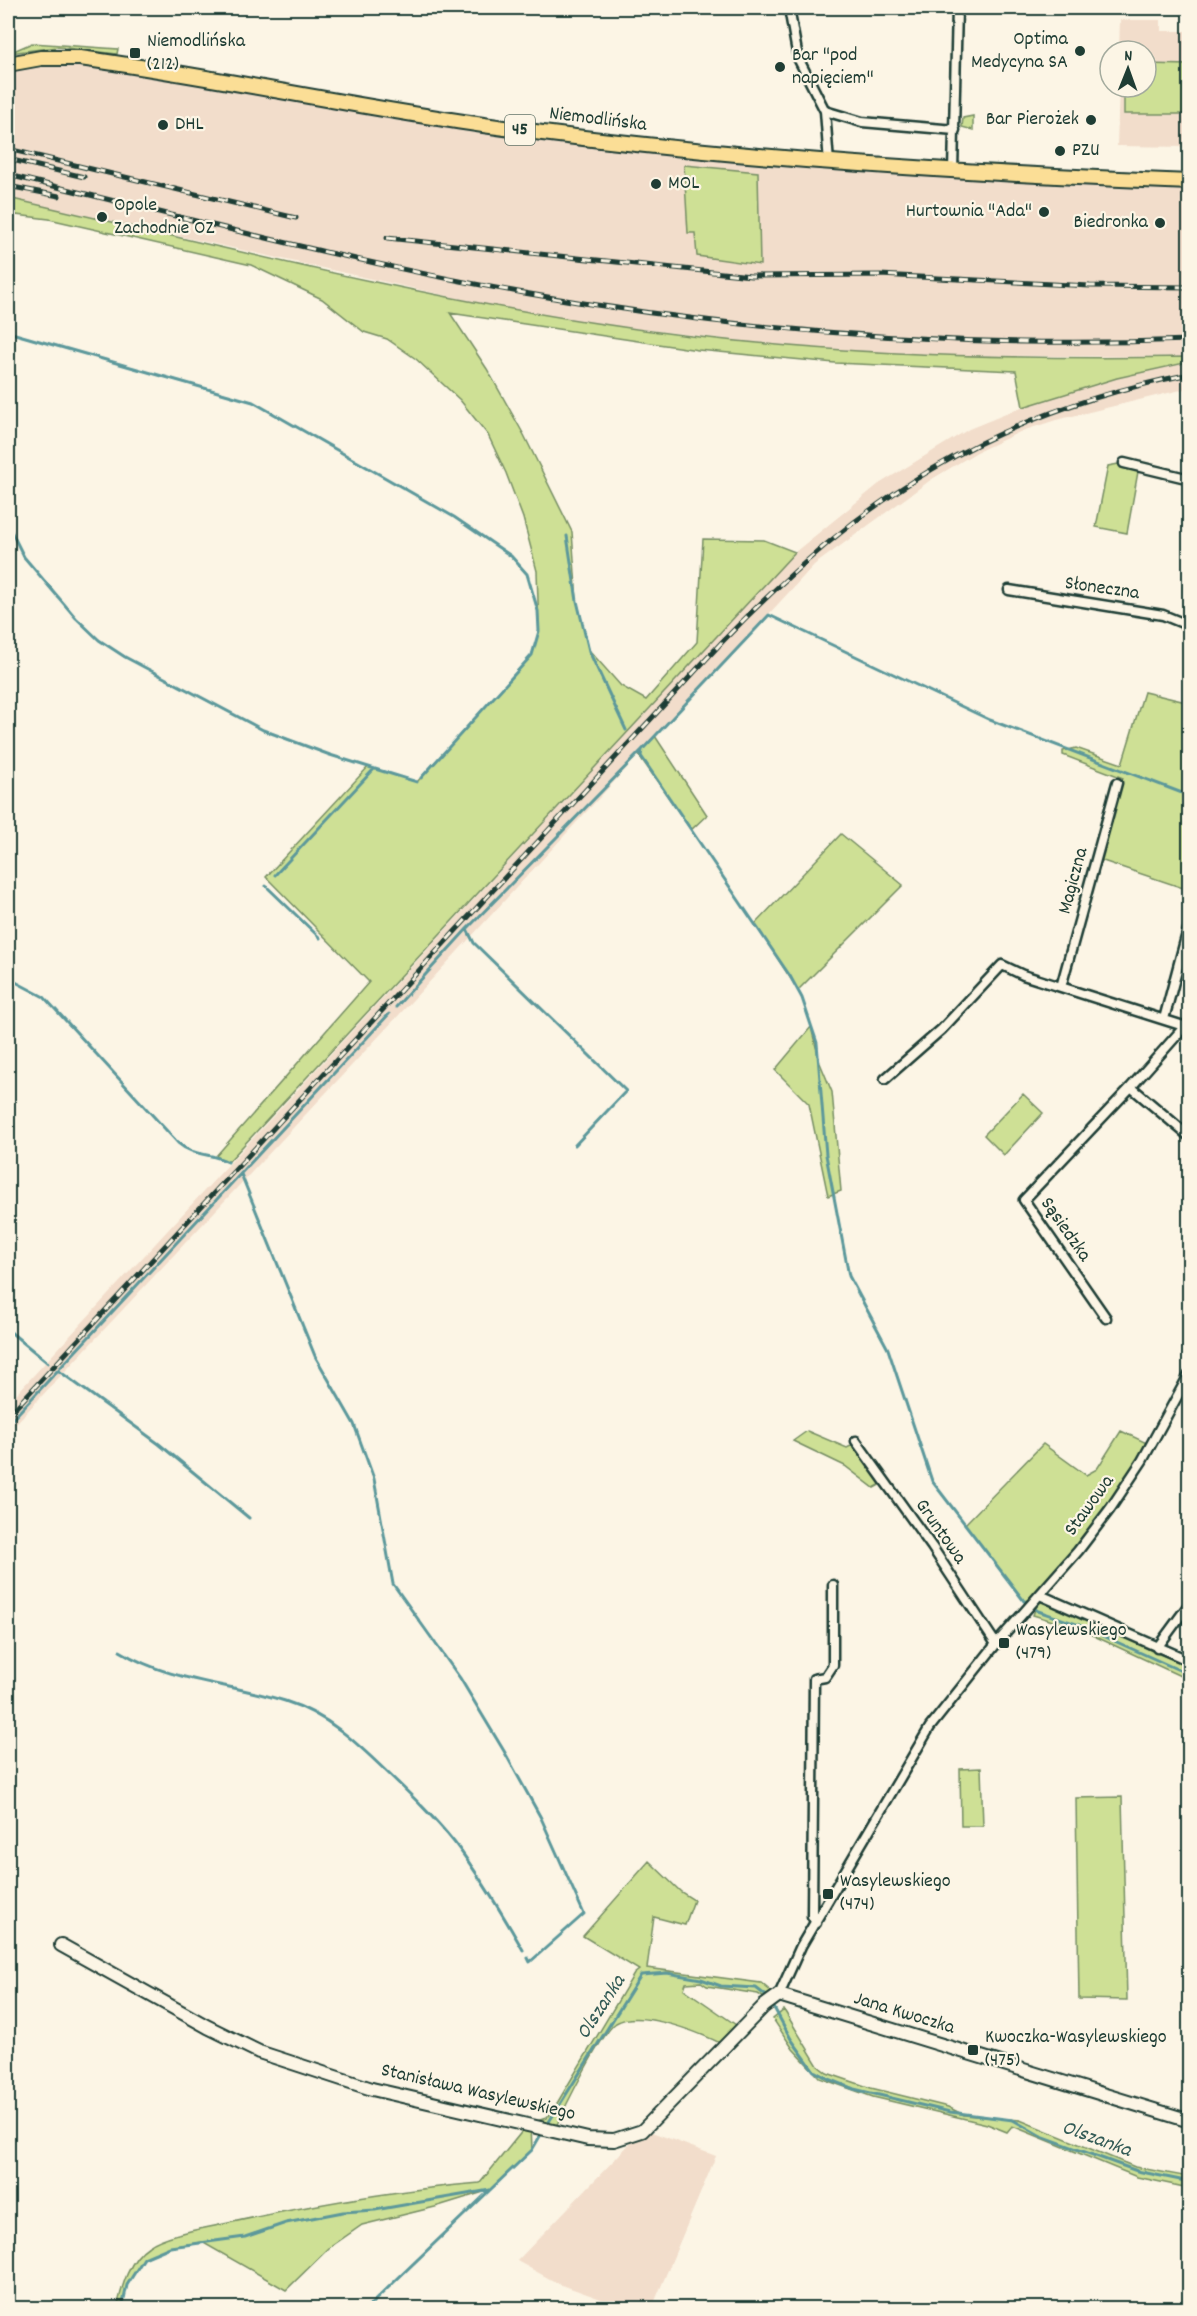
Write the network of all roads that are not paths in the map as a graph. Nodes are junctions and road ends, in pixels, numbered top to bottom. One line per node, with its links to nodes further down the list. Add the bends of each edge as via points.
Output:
1 (789, 8): 4 (street, via 798,58)
2 (957, 8): 5 (street)
3 (8, 64): 6 (main road, Niemodlińska / 45, via 41,58 80,58 430,118)
4 (825, 111): 5 (street, via 862,123); 6 (street)
5 (955, 130): 7 (street)
6 (829, 163): 7 (main road, Niemodlińska / 45)
7 (953, 171): 8 (main road, Niemodlińska / 45)
8 (1190, 182)
9 (1124, 463): 10 (street)
10 (1190, 479)
11 (1009, 590): 12 (street, Słoneczna, via 1163,615)
12 (1190, 626)
13 (1118, 783): 15 (street, Magiczna)
14 (1190, 922): 16 (street)
15 (1062, 987): 16 (street); 18 (street, via 1002,965 942,1029)
16 (1164, 1019): 17 (street)
17 (1187, 1027): 19 (street, Sąsiedzka)
18 (885, 1079)
19 (1131, 1087): 20 (street); 21 (street, Sąsiedzka, via 1024,1200)
20 (1190, 1137)
21 (1106, 1318)
22 (1190, 1373): 25 (street, Stawowa, via 1142,1461 1110,1509)
23 (856, 1441): 27 (street, Gruntowa)
24 (833, 1585): 30 (street, via 833,1665 825,1677 814,1679 812,1916)
25 (1040, 1595): 27 (street, Stawowa); 28 (street)
26 (1190, 1603): 28 (street)
27 (996, 1644): 30 (street, Stanisława Wasylewskiego, via 930,1727)
28 (1157, 1648): 29 (street)
29 (1190, 1661)
30 (816, 1923): 32 (street, Stanisława Wasylewskiego)
31 (61, 1945): 32 (street, Stanisława Wasylewskiego, via 259,2052 372,2089 588,2139 614,2140 642,2131)
32 (777, 1996): 33 (street, Jana Kwoczka)
33 (1190, 2121)

